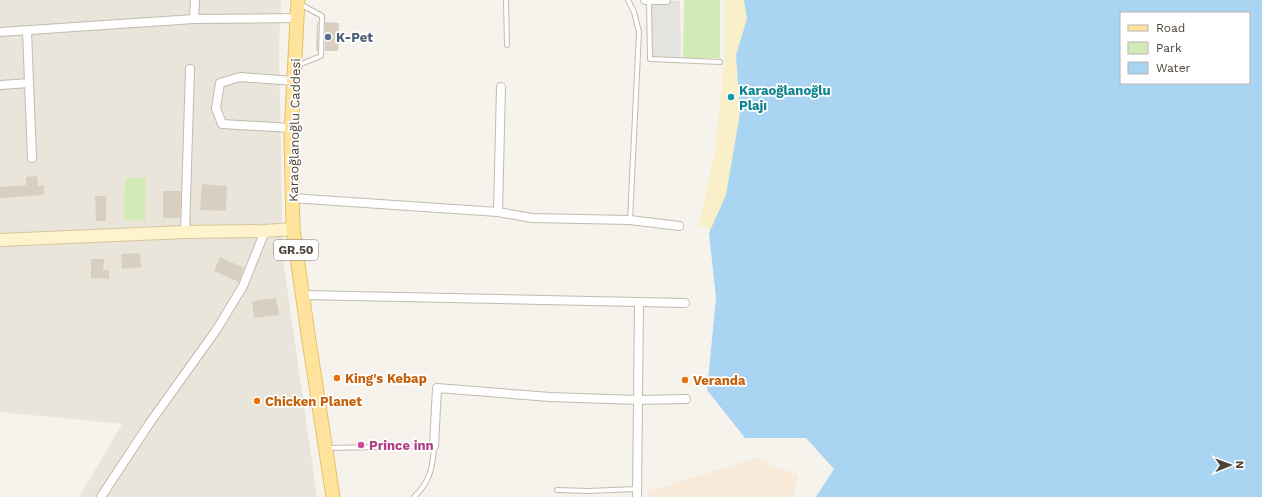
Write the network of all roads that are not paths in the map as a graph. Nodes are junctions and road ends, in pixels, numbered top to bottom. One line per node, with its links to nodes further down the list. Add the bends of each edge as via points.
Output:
1 (195, 0): 8 (street)
2 (506, 0): 11 (lane)
3 (628, 0): 23 (lane, via 640,32)
4 (647, 0): 5 (street); 12 (lane, via 650,59)
5 (666, 0)
6 (298, 1): 7 (main road, Karaoğlanoğlu Caddesi / GR.50); 13 (lane, via 322,16 321,56)
7 (298, 18): 8 (street); 13 (main road, Karaoğlanoğlu Caddesi / GR.50)
8 (194, 19): 9 (street)
9 (27, 31): 10 (street); 16 (street)
10 (0, 32)
11 (507, 46)
12 (720, 62)
13 (295, 67): 15 (main road, Karaoğlanoğlu Caddesi / GR.50)
14 (190, 69): 27 (street)
15 (294, 81): 19 (main road, Karaoğlanoğlu Caddesi / GR.50); 19 (street, via 240,77 220,83 216,108 222,124)
16 (29, 83): 17 (street); 20 (street)
17 (0, 85)
18 (500, 87): 22 (street)
19 (291, 128): 21 (main road, Karaoğlanoğlu Caddesi / GR.50)
20 (32, 158)
21 (291, 198): 22 (street); 25 (main road, Karaoğlanoğlu Caddesi / GR.50)
22 (498, 212): 23 (street, via 532,218)
23 (630, 220): 24 (street)
24 (679, 226)
25 (293, 229): 26 (street); 29 (main road, Karaoğlanoğlu Caddesi / GR.50)
26 (265, 231): 27 (street); 38 (street, via 243,286 217,329 149,424)
27 (186, 232): 28 (street)
28 (0, 240)
29 (303, 295): 30 (street); 35 (main road, Karaoğlanoğlu Caddesi / GR.50)
30 (639, 302): 31 (street); 33 (street)
31 (685, 303)
32 (686, 399): 33 (street)
33 (638, 400): 34 (street, via 550,397 437,388); 37 (street)
34 (434, 446): 35 (lane); 40 (lane, via 429,478 423,489)
35 (325, 448): 39 (main road, Karaoğlanoğlu Caddesi / GR.50)
36 (557, 490): 37 (lane)
37 (637, 493)
38 (102, 497)
39 (333, 497)
40 (414, 497)

